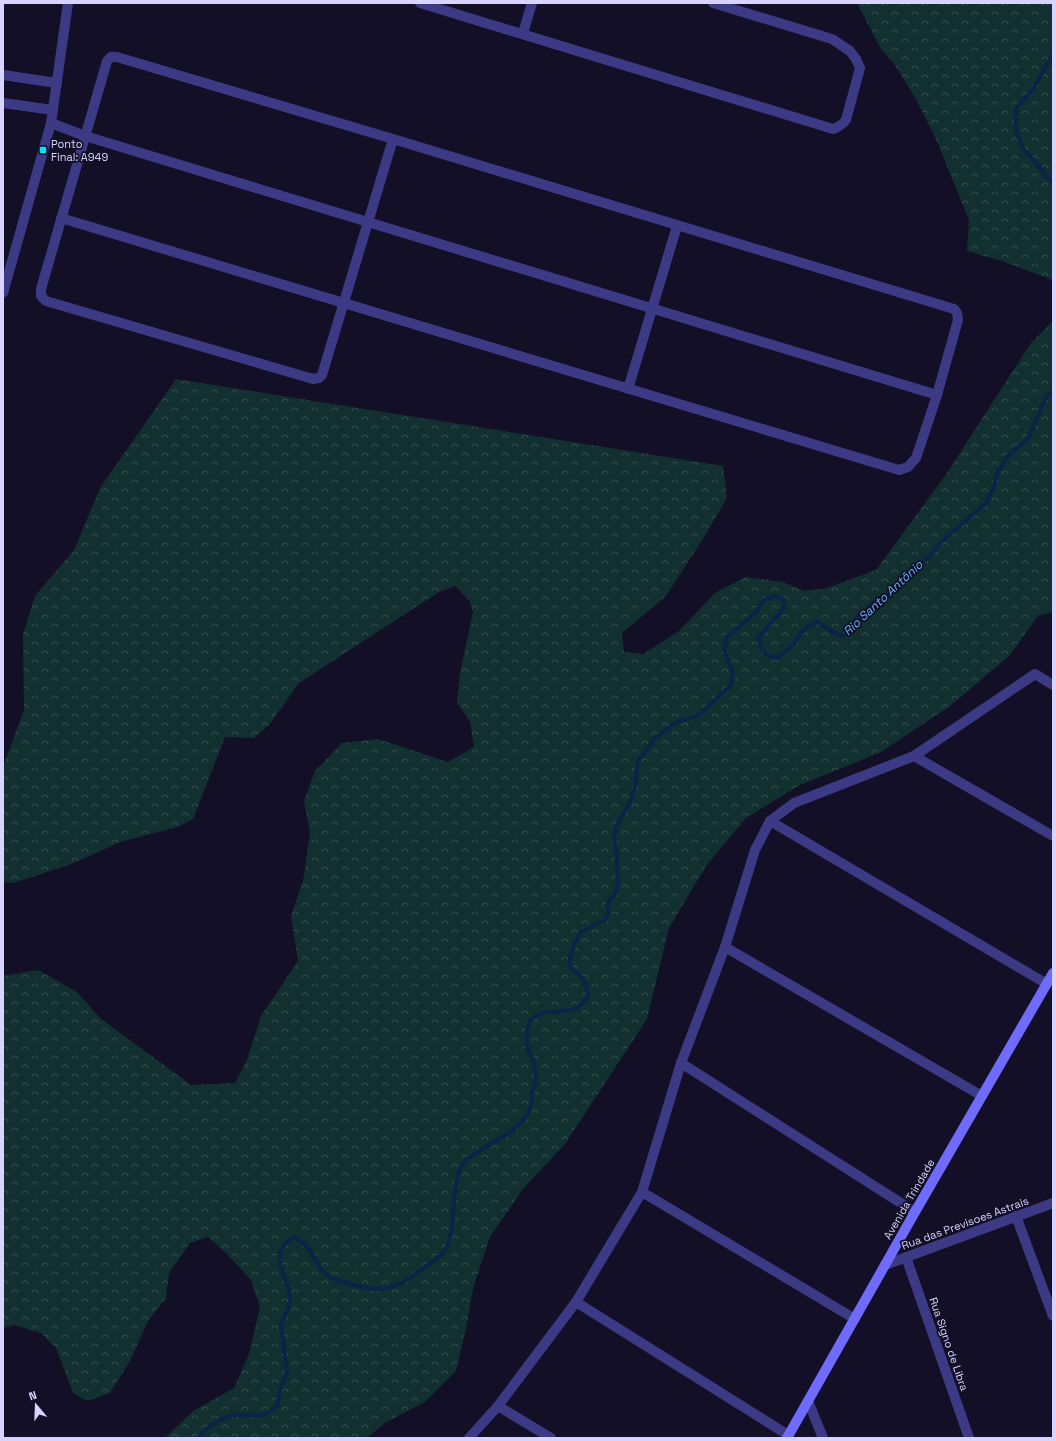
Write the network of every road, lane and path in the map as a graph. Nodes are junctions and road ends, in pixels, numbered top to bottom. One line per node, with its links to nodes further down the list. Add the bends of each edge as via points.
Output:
1 (68, 3): 7 (street)
2 (420, 3): 5 (street)
3 (532, 3): 5 (street)
4 (713, 3): 5 (street, via 832,39 850,51 860,68 843,124 833,129)
5 (523, 34)
6 (3, 75): 7 (street)
7 (57, 83): 9 (street)
8 (3, 103): 9 (street)
9 (53, 110): 10 (street)
10 (51, 123): 11 (street); 16 (street)
11 (85, 136): 12 (street, via 107,61 114,56); 13 (street); 14 (street)
12 (393, 139): 14 (street); 15 (street)
13 (61, 218): 17 (street); 17 (street, via 40,288 41,296 46,301 316,379 322,375)
14 (367, 223): 17 (street); 18 (street)
15 (677, 226): 18 (street); 20 (street, via 954,310 958,320)
16 (3, 293)
17 (344, 303): 19 (street)
18 (652, 308): 19 (street); 20 (street)
19 (628, 389): 20 (street, via 899,470 908,468 916,458)
20 (937, 395)
21 (1053, 685): 22 (street, via 1035,674)
22 (914, 756): 23 (street, via 794,803); 24 (street)
23 (770, 821): 25 (street, via 755,850); 27 (street)
24 (1053, 836)
25 (725, 947): 28 (street); 29 (street)
26 (1053, 973): 27 (main road, Avenida Trindade)
27 (1047, 984): 29 (main road, Avenida Trindade)
28 (681, 1063): 30 (street); 32 (street)
29 (982, 1096): 32 (main road, Avenida Trindade)
30 (642, 1192): 36 (street); 38 (street)
31 (1053, 1203): 33 (street, Rua das Previsoes Astrais)
32 (915, 1212): 35 (main road, Avenida Trindade)
33 (1016, 1216): 34 (street, Rua das Previsoes Astrais); 37 (street)
34 (906, 1257): 35 (street, Rua das Previsoes Astrais); 45 (street, Rua Signo de Libra)
35 (885, 1265): 38 (main road, Avenida Trindade)
36 (576, 1302): 40 (street); 41 (street)
37 (1053, 1316)
38 (855, 1319): 39 (main road, Avenida Trindade)
39 (808, 1401): 41 (main road, Avenida Trindade); 44 (street)
40 (498, 1406): 42 (street); 43 (street)
41 (787, 1437)
42 (469, 1438)
43 (551, 1438)
44 (823, 1438)
45 (969, 1438)

